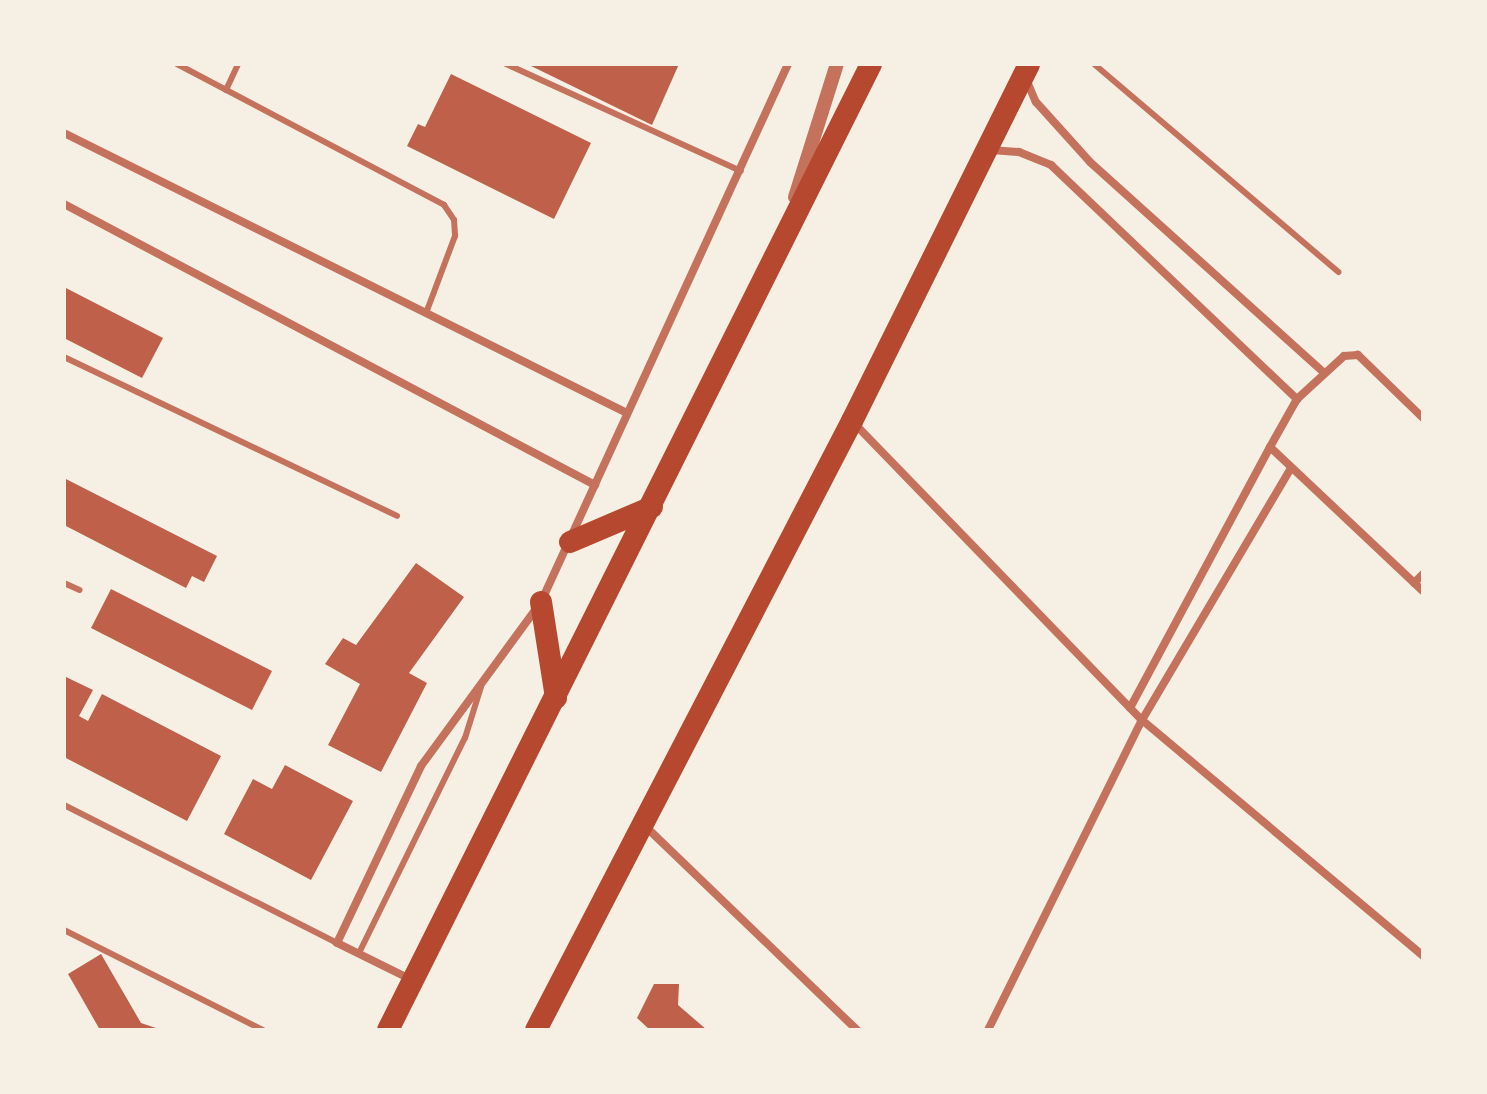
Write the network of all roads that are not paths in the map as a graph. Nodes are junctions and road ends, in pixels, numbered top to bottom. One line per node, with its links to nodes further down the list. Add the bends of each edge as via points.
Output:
1 (177, 64): 9 (lane)
2 (238, 64): 9 (lane)
3 (506, 64): 12 (lane)
4 (788, 64): 12 (street)
5 (837, 64): 14 (street)
6 (871, 64): 14 (highway)
7 (1094, 64): 15 (lane)
8 (1026, 69): 11 (highway); 18 (street, via 1036,102 1090,162)
9 (226, 90): 16 (lane, via 444,205 454,220 455,236)
10 (64, 133): 16 (street)
11 (985, 150): 19 (street, via 1019,152 1051,165); 22 (highway)
12 (741, 171): 20 (street)
13 (64, 204): 25 (street)
14 (777, 255): 26 (highway)
15 (1338, 272)
16 (426, 313): 20 (street)
17 (64, 357): 27 (lane)
18 (1323, 372): 19 (street); 21 (street, via 1344,356 1358,355)
19 (1297, 399): 23 (street)
20 (627, 413): 25 (street)
21 (1423, 418)
22 (852, 421): 37 (street); 40 (highway)
23 (1270, 447): 24 (street); 37 (street)
24 (1291, 468): 31 (street); 38 (street)
25 (595, 485): 28 (street)
26 (652, 507): 28 (highway); 36 (highway)
27 (397, 516)
28 (570, 542): 34 (street)
29 (1423, 574): 31 (street)
30 (64, 583): 32 (lane)
31 (1414, 583): 33 (street)
32 (80, 590)
33 (1423, 591)
34 (541, 602): 35 (street); 36 (highway)
35 (481, 687): 42 (street, via 421,766); 43 (lane, via 465,738)
36 (556, 698): 45 (highway)
37 (1130, 708): 38 (street)
38 (1142, 720): 44 (street); 50 (street)
39 (64, 805): 42 (lane)
40 (642, 824): 48 (highway); 49 (street)
41 (64, 930): 46 (lane)
42 (337, 943): 43 (street)
43 (359, 953): 45 (street)
44 (1423, 956)
45 (413, 980): 47 (highway)
46 (263, 1030)
47 (388, 1030)
48 (536, 1030)
49 (857, 1030)
50 (988, 1030)

